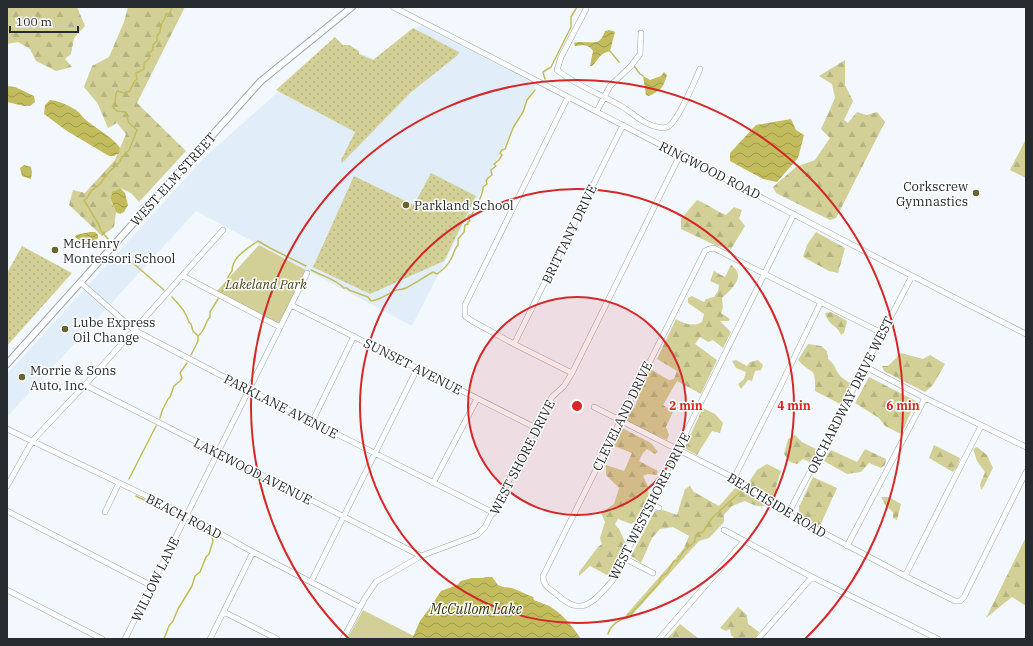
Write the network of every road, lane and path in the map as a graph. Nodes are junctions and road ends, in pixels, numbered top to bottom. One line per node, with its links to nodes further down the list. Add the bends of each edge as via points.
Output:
1 (352, 7): 17 (main road, WEST ELM STREET, via 261,81)
2 (393, 7): 6 (street, RINGWOOD ROAD)
3 (586, 9): 7 (street, via 557,70 579,86)
4 (641, 33): 7 (street, via 640,54 610,86)
5 (700, 69): 7 (street, via 675,121 667,127 658,127 641,119)
6 (568, 97): 8 (street, RINGWOOD ROAD); 25 (street, via 465,305 465,316)
7 (604, 97): 8 (street)
8 (597, 111): 9 (street, RINGWOOD ROAD)
9 (623, 125): 10 (street, RINGWOOD ROAD); 25 (street, BRITTANY DRIVE)
10 (680, 155): 11 (street, RINGWOOD ROAD); 29 (street, WEST SHORE DRIVE)
11 (794, 214): 14 (street, WEST WESTSHORE DRIVE); 16 (street, RINGWOOD ROAD)
12 (223, 230): 15 (street)
13 (307, 273): 19 (street, WILLOW LANE)
14 (764, 274): 18 (street); 35 (street, CLEVELAND DRIVE, via 714,248 705,251); 42 (street, WEST WESTSHORE DRIVE)
15 (183, 276): 20 (street); 21 (street)
16 (912, 276): 22 (street, ORCHARDWAY DRIVE WEST); 23 (street, RINGWOOD ROAD)
17 (80, 282): 21 (street, PARKLANE AVENUE); 26 (main road, WEST ELM STREET)
18 (821, 302): 22 (street); 46 (street)
19 (291, 304): 20 (street, WILLOW LANE); 24 (street, SUNSET AVENUE)
20 (280, 327): 31 (street, WILLOW LANE)
21 (134, 330): 30 (street); 31 (street, PARKLANE AVENUE)
22 (882, 334): 27 (street, ORCHARDWAY DRIVE WEST)
23 (1026, 334)
24 (354, 336): 28 (street, SUNSET AVENUE); 36 (street)
25 (514, 344): 29 (street)
26 (7, 364)
27 (866, 367): 32 (street); 55 (street, ORCHARDWAY DRIVE WEST)
28 (417, 368): 33 (street, SUNSET AVENUE); 44 (street)
29 (572, 373): 38 (street, WEST SHORE DRIVE, via 564,386 552,397)
30 (85, 385): 40 (street); 43 (street, LAKEWOOD AVENUE)
31 (249, 390): 36 (street, PARKLANE AVENUE); 43 (street, WILLOW LANE)
32 (925, 398): 37 (street); 60 (street)
33 (477, 399): 38 (street, SUNSET AVENUE); 47 (street)
34 (594, 407): 35 (street, BEACHSIDE ROAD)
35 (620, 421): 42 (street, BEACHSIDE ROAD); 70 (street, CLEVELAND DRIVE, via 543,576 546,586)
36 (312, 422): 44 (street, PARKLANE AVENUE)
37 (981, 426): 41 (street); 65 (street)
38 (536, 428): 54 (street, WEST SHORE DRIVE)
39 (7, 429): 40 (street, BEACH ROAD)
40 (33, 440): 48 (street, BEACH ROAD); 49 (street)
41 (1026, 447)
42 (677, 450): 46 (street, BEACHSIDE ROAD); 50 (street, WEST WESTSHORE DRIVE)
43 (217, 453): 56 (street, WILLOW LANE); 57 (street, LAKEWOOD AVENUE)
44 (374, 454): 47 (street, PARKLANE AVENUE); 57 (street)
45 (1026, 472): 65 (street, BEACHSIDE ROAD, via 960,601 955,601)
46 (734, 478): 55 (street, BEACHSIDE ROAD)
47 (433, 482): 54 (street, PARKLANE AVENUE)
48 (119, 483): 53 (street); 56 (street, BEACH ROAD)
49 (7, 486)
50 (651, 504): 51 (street); 63 (street, WEST WESTSHORE DRIVE)
51 (659, 508)
52 (7, 511): 68 (street)
53 (105, 512)
54 (494, 513): 62 (street, WEST SHORE DRIVE, via 477,535)
55 (788, 514): 60 (street, BEACHSIDE ROAD)
56 (186, 515): 61 (street, BEACH ROAD); 68 (street, WILLOW LANE)
57 (344, 516): 62 (street, LAKEWOOD AVENUE); 67 (street)
58 (724, 530): 59 (street)
59 (744, 541): 66 (street); 78 (street)
60 (847, 546): 65 (street, BEACHSIDE ROAD)
61 (253, 552): 67 (street, BEACH ROAD); 72 (street)
62 (420, 556): 71 (street, WEST SHORE DRIVE, via 376,582)
63 (624, 558): 64 (street); 70 (street, WEST WESTSHORE DRIVE, via 613,580 596,598 580,607)
64 (653, 573)
65 (905, 576)
66 (812, 577): 79 (street); 80 (street)
67 (311, 582): 71 (street, BEACH ROAD)
68 (152, 586): 74 (street, WILLOW LANE)
69 (7, 590): 73 (street)
70 (571, 605)
71 (359, 607): 77 (street, WEST SHORE DRIVE)
72 (224, 612): 75 (street); 76 (street)
73 (102, 639)
74 (125, 639)
75 (210, 639)
76 (277, 639)
77 (343, 639)
78 (660, 639)
79 (758, 639)
80 (938, 639)

